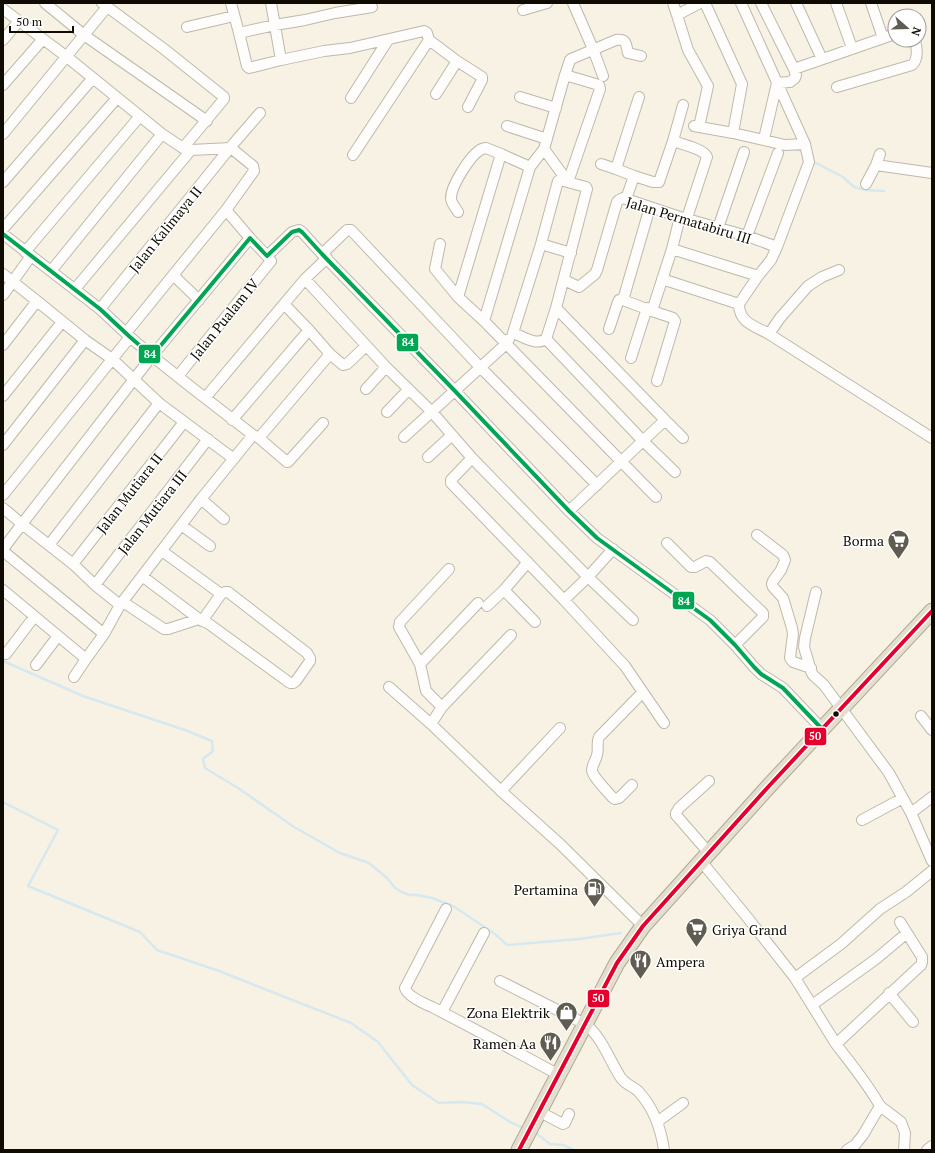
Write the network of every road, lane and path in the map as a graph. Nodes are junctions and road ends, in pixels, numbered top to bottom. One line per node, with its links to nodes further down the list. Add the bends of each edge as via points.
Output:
1 (46, 3): 24 (street)
2 (231, 3): 19 (street)
3 (271, 3): 21 (street)
4 (547, 3): 17 (street)
5 (573, 3): 33 (street)
6 (673, 3): 18 (street)
7 (700, 3): 18 (street)
8 (705, 3): 58 (street, via 742,84)
9 (741, 3): 43 (street)
10 (761, 3): 39 (street)
11 (796, 3): 36 (street)
12 (836, 3): 31 (street)
13 (871, 3): 26 (street)
14 (104, 5): 24 (street); 56 (street, via 223,95 224,99)
15 (372, 8): 21 (street, via 334,12)
16 (3, 9): 20 (street)
17 (523, 10)
18 (677, 15): 58 (street, via 688,50 708,86 697,126)
19 (234, 16): 22 (street); 23 (street)
20 (19, 21): 27 (street); 28 (street)
21 (275, 25): 23 (street); 37 (street)
22 (187, 27)
23 (239, 33): 37 (street, via 249,68)
24 (84, 35): 35 (street); 56 (street)
25 (887, 37): 26 (street)
26 (883, 38): 31 (street)
27 (43, 39): 35 (street); 44 (street)
28 (3, 40)
29 (388, 40): 30 (street, via 424,31); 37 (street); 50 (street)
30 (429, 40): 38 (street); 71 (street)
31 (852, 48): 36 (street)
32 (916, 48): 45 (street, via 916,60 913,64)
33 (593, 49): 34 (street, via 620,39 626,43 628,53); 40 (street, via 571,59); 41 (street)
34 (641, 56)
35 (67, 57): 42 (street); 59 (street)
36 (822, 59): 39 (street)
37 (281, 60)
38 (457, 61): 46 (street); 52 (street, via 482,78)
39 (794, 69): 43 (street, via 795,78 790,82)
40 (565, 75): 53 (street); 79 (street, via 599,85 600,89)
41 (603, 76)
42 (93, 78): 49 (street); 78 (street)
43 (777, 83): 61 (street); 64 (street)
44 (3, 86)
45 (837, 87)
46 (436, 94)
47 (520, 97): 53 (street)
48 (639, 97): 75 (street)
49 (117, 98): 55 (street); 87 (street)
50 (351, 98)
51 (683, 105): 62 (street)
52 (468, 107)
53 (556, 108): 63 (street)
54 (260, 113): 65 (street, Jalan Kalimaya II)
55 (140, 116): 60 (street); 96 (street)
56 (207, 121): 66 (street)
57 (507, 126): 63 (street)
58 (733, 133): 61 (street)
59 (3, 134)
60 (162, 134): 66 (street); 100 (street)
61 (764, 139): 64 (street, via 785,145)
62 (673, 141): 77 (street, via 659,182); 85 (street, via 707,155)
63 (546, 144): 74 (street); 79 (street)
64 (805, 144): 93 (street, via 808,166)
65 (231, 148): 66 (street); 83 (street, via 253,166 254,171); 117 (street, Jalan Kalimaya II)
66 (187, 149): 108 (street)
67 (744, 152): 86 (street)
68 (778, 153): 89 (street)
69 (501, 154): 74 (street); 84 (street, via 486,148 471,158 451,196 451,202); 110 (street)
70 (880, 154): 73 (street)
71 (353, 155)
72 (601, 164): 75 (street)
73 (876, 165): 76 (street); 80 (street)
74 (530, 167): 119 (street)
75 (616, 169): 77 (street)
76 (932, 174)
77 (634, 176): 81 (street)
78 (3, 182)
79 (568, 182): 92 (street, via 558,181); 95 (street, via 587,189)
80 (866, 184)
81 (626, 198): 82 (street, Jalan Permatabiru III); 106 (street, Jalan Permatabiru III, via 617,202 595,274 580,287)
82 (650, 207): 85 (street, Jalan Permatabiru III); 112 (street)
83 (226, 210): 90 (street); 102 (street)
84 (458, 212)
85 (683, 218): 86 (street, Jalan Permatabiru III); 94 (street)
86 (718, 228): 89 (street, Jalan Permatabiru III)
87 (3, 229)
88 (3, 234): 96 (street)
89 (747, 236): 93 (street, Jalan Permatabiru III)
90 (250, 238): 98 (street); 111 (street)
91 (440, 244): 110 (street, via 435,269)
92 (541, 244): 95 (street); 123 (street)
93 (778, 247): 103 (street)
94 (672, 249): 103 (street); 105 (street)
95 (571, 253): 106 (street)
96 (28, 254): 100 (street); 107 (street)
97 (324, 256): 98 (street, Jalan Pualam IV, via 299,230 288,234); 104 (street); 136 (street, via 347,230 350,230); 142 (street)
98 (269, 258): 137 (street, Jalan Pualam IV)
99 (840, 270): 124 (street, via 808,286)
100 (51, 271): 108 (street)
101 (3, 274): 107 (street)
102 (173, 275): 111 (street); 125 (street)
103 (758, 276): 115 (street)
104 (305, 279): 114 (street); 130 (street)
105 (662, 279): 115 (street); 118 (street)
106 (564, 280): 116 (street)
107 (13, 282): 109 (street); 113 (street)
108 (75, 289): 117 (street)
109 (3, 294)
110 (458, 297): 119 (street)
111 (199, 300): 132 (street)
112 (623, 300): 118 (street); 121 (street, via 618,302)
113 (37, 301): 120 (street); 129 (street)
114 (284, 304): 122 (street); 144 (street)
115 (739, 304): 124 (street, via 740,314 747,322)
116 (556, 308): 126 (street); 149 (street)
117 (100, 309): 125 (street)
118 (650, 310): 133 (street); 139 (street, via 675,321)
119 (484, 321): 128 (street)
120 (62, 322): 127 (street); 143 (street)
121 (609, 329)
122 (309, 330): 131 (street); 148 (street)
123 (514, 333): 126 (street, via 536,342); 128 (street)
124 (769, 334): 156 (street)
125 (128, 335): 132 (street); 134 (street)
126 (546, 339): 158 (street)
127 (85, 340): 134 (street); 159 (street)
128 (506, 344): 136 (street); 163 (street)
129 (3, 345)
130 (366, 346): 131 (street, via 345,365); 135 (street)
131 (330, 354): 153 (street)
132 (152, 356): 137 (street); 138 (street)
133 (630, 358)
134 (112, 359): 138 (street); 166 (street)
135 (386, 367): 140 (street); 141 (street)
136 (480, 367): 142 (street); 165 (street)
137 (178, 376): 144 (street)
138 (134, 379): 145 (street); 172 (street)
139 (657, 381)
140 (366, 389)
141 (408, 390): 146 (street); 147 (street)
142 (454, 390): 147 (street); 170 (street)
143 (3, 396)
144 (205, 398): 148 (street)
145 (159, 403): 150 (street); 176 (street)
146 (387, 412)
147 (432, 412): 152 (street); 154 (street)
148 (232, 420): 153 (street)
149 (665, 420): 155 (street); 158 (street)
150 (184, 422): 157 (street); 182 (street, Jalan Mutiara II)
151 (323, 423): 153 (street, via 288,462)
152 (452, 435): 160 (street); 161 (street)
153 (256, 437): 162 (street)
154 (404, 437)
155 (683, 438)
156 (932, 438)
157 (208, 439): 162 (street); 186 (street, Jalan Mutiara III)
158 (643, 441): 163 (street); 164 (street)
159 (3, 445)
160 (428, 457)
161 (472, 458): 181 (street, via 451,483); 185 (street)
162 (234, 459): 168 (street)
163 (621, 461): 165 (street); 167 (street)
164 (675, 472)
165 (597, 485): 170 (street)
166 (3, 495)
167 (656, 497)
168 (201, 500): 171 (street); 173 (street)
169 (3, 508): 172 (street)
170 (569, 511): 178 (street)
171 (224, 519)
172 (22, 524): 176 (street); 179 (street)
173 (181, 526): 177 (street); 180 (street)
174 (757, 535): 206 (street, via 783,555 785,560 772,584 783,598 792,628 790,658 793,662)
175 (667, 543): 201 (street, via 691,567 710,562 763,613 763,618)
176 (49, 545): 182 (street)
177 (210, 546)
178 (613, 549): 185 (street); 201 (street, via 710,620)
179 (3, 550): 198 (street)
180 (162, 551): 184 (street); 189 (street)
181 (528, 562): 187 (street); 191 (street)
182 (73, 564): 186 (street)
183 (449, 570): 204 (street, via 399,625)
184 (142, 576): 192 (street); 195 (street)
185 (588, 577): 191 (street); 196 (street)
186 (95, 585): 192 (street)
187 (504, 590): 197 (street); 204 (street, via 482,604)
188 (816, 592): 206 (street, via 805,638 805,651)
189 (221, 594): 195 (street); 195 (street, via 229,593 309,655 310,661 296,681 290,683 285,680)
190 (5, 596): 194 (street)
191 (564, 600): 209 (street, via 620,660)
192 (122, 604): 195 (street, via 164,629); 198 (street)
193 (932, 611): 212 (highway)
194 (34, 617): 200 (street); 202 (street)
195 (201, 620)
196 (633, 620)
197 (535, 622)
198 (104, 634): 203 (street)
199 (511, 634): 210 (street)
200 (58, 636): 203 (street); 205 (street)
201 (735, 645): 212 (street, via 761,674)
202 (6, 654)
203 (86, 659): 207 (street)
204 (420, 664): 210 (street, via 425,689)
205 (36, 665)
206 (811, 668): 212 (street, via 813,675 824,685)
207 (74, 677)
208 (389, 687): 213 (street)
209 (643, 692): 214 (street); 218 (street, via 599,737 597,756 592,768 594,776 615,799)
210 (442, 707): 213 (street)
211 (921, 716): 216 (street)
212 (830, 720): 221 (street, via 889,773); 224 (highway)
213 (431, 724): 219 (street)
214 (664, 724)
215 (560, 728): 219 (street)
216 (932, 730)
217 (709, 781): 224 (street, via 676,813)
218 (632, 785)
219 (501, 791): 229 (street, via 560,844)
220 (932, 797): 222 (street)
221 (903, 798): 222 (street); 223 (street)
222 (911, 813): 225 (street)
223 (862, 820)
224 (705, 857): 229 (highway); 232 (street)
225 (932, 861)
226 (932, 871): 232 (street, via 880,909 841,944)
227 (446, 909): 236 (street, via 405,988 424,1004)
228 (900, 922): 231 (street)
229 (643, 926): 238 (highway, via 617,963)
230 (484, 933): 236 (street)
231 (907, 934): 234 (street, via 922,956 922,962 919,968); 235 (street)
232 (795, 978): 235 (street)
233 (500, 981): 238 (street)
234 (890, 993): 237 (street); 239 (street)
235 (812, 1005): 239 (street)
236 (442, 1012): 240 (street)
237 (913, 1022)
238 (585, 1024): 240 (highway); 245 (street, via 598,1037 623,1080 643,1096)
239 (836, 1044): 242 (street)
240 (559, 1075): 243 (highway)
241 (683, 1103): 245 (street)
242 (880, 1106): 249 (street, via 863,1135); 250 (street, via 901,1122 905,1133)
243 (540, 1112): 244 (street, via 562,1124); 247 (highway)
244 (568, 1114)
245 (657, 1122): 248 (street)
246 (932, 1146): 251 (street)
247 (519, 1150)
248 (664, 1150)
249 (847, 1150)
250 (904, 1150)
251 (927, 1150)

